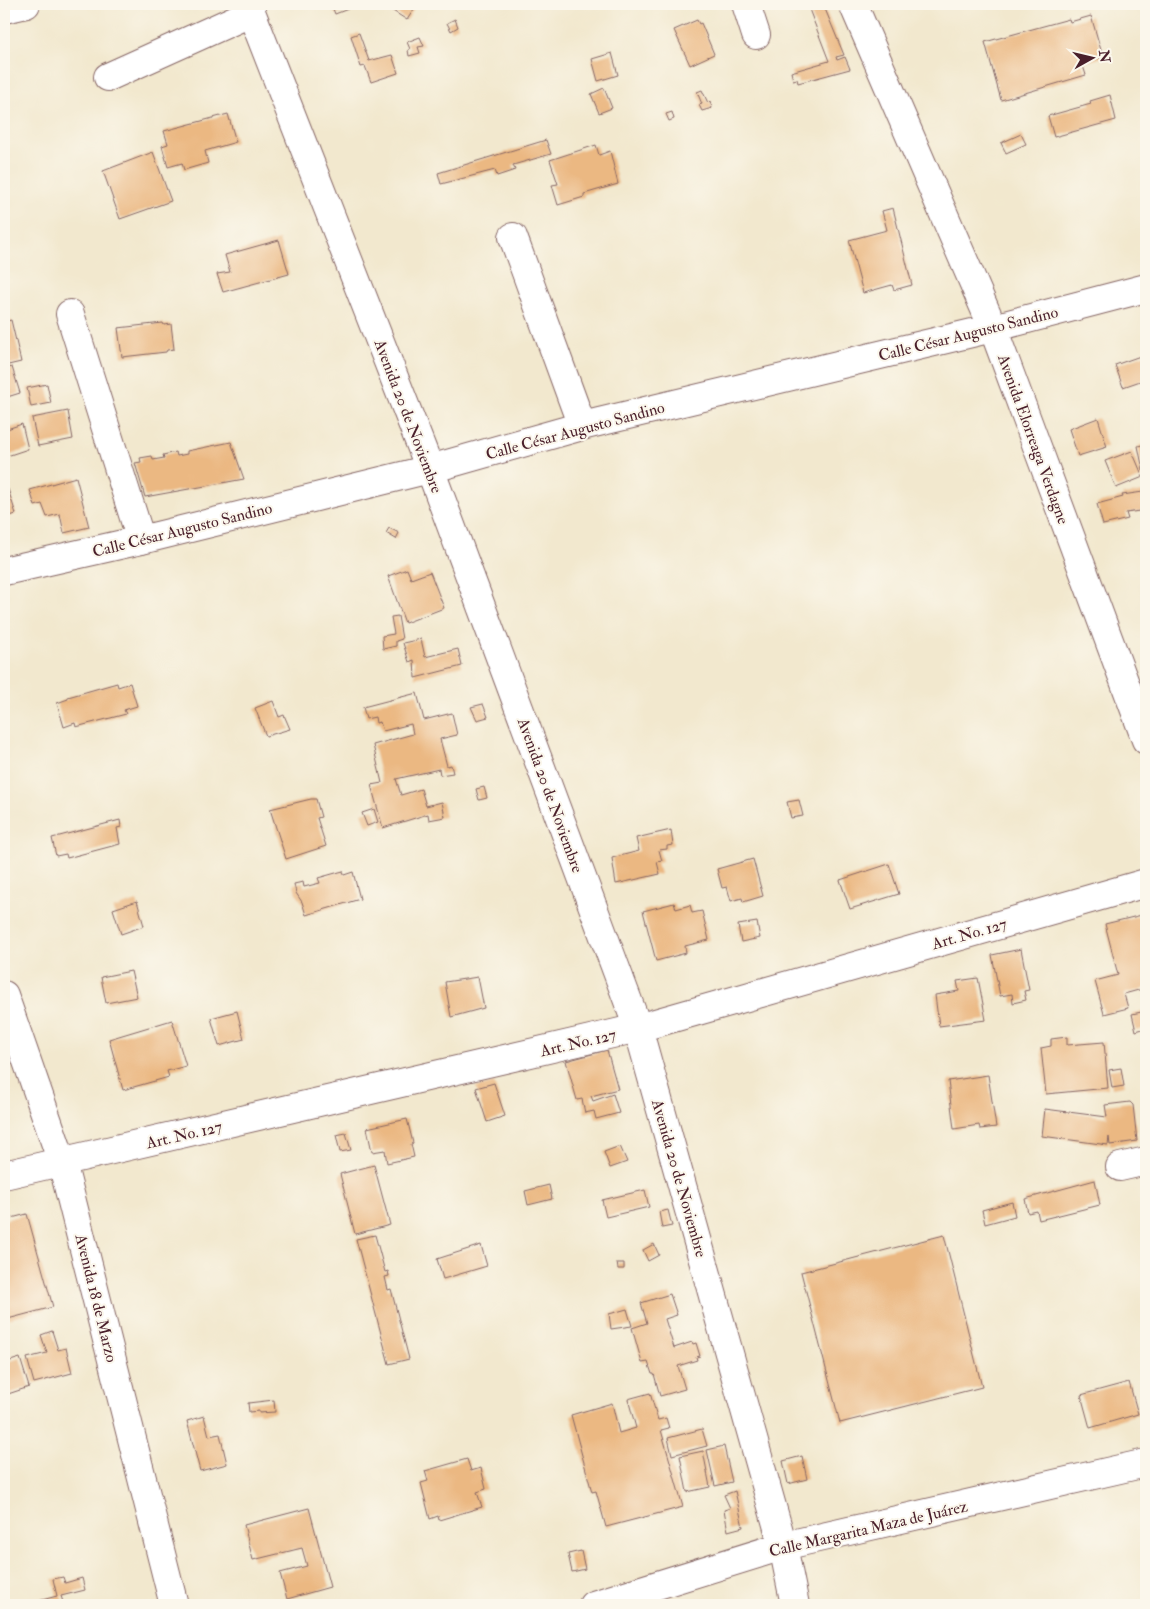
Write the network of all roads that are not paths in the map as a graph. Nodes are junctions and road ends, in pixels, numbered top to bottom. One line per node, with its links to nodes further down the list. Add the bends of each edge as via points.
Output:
1 (26, 4): 5 (street)
2 (746, 4): 6 (street)
3 (853, 4): 11 (street, Avenida Elorreaga Verdagne)
4 (249, 8): 7 (street); 13 (street, Avenida 20 de Noviembre)
5 (4, 9)
6 (756, 35)
7 (108, 77)
8 (513, 236): 12 (street)
9 (1146, 288): 11 (street, Calle César Augusto Sandino)
10 (70, 314): 14 (street)
11 (993, 328): 12 (street, Calle César Augusto Sandino); 16 (street, Avenida Elorreaga Verdagne)
12 (582, 426): 13 (street, Calle César Augusto Sandino)
13 (430, 469): 14 (street, Calle César Augusto Sandino); 19 (street, Avenida 20 de Noviembre)
14 (141, 540): 15 (street, Calle César Augusto Sandino)
15 (4, 571)
16 (1146, 740)
17 (1146, 882): 19 (street, Art. No. 127)
18 (4, 995): 21 (street, Avenida 18 de Marzo)
19 (638, 1028): 21 (street, Art. No. 127); 25 (street, Avenida 20 de Noviembre)
20 (1146, 1161): 22 (street)
21 (62, 1162): 23 (street, Art. No. 127); 26 (street, Avenida 18 de Marzo)
22 (1120, 1167)
23 (4, 1175)
24 (1146, 1463): 25 (street, Calle Margarita Maza de Juárez)
25 (782, 1546): 27 (street, Calle Margarita Maza de Juárez); 28 (street, Avenida 20 de Noviembre)
26 (174, 1605)
27 (593, 1605)
28 (796, 1605)

